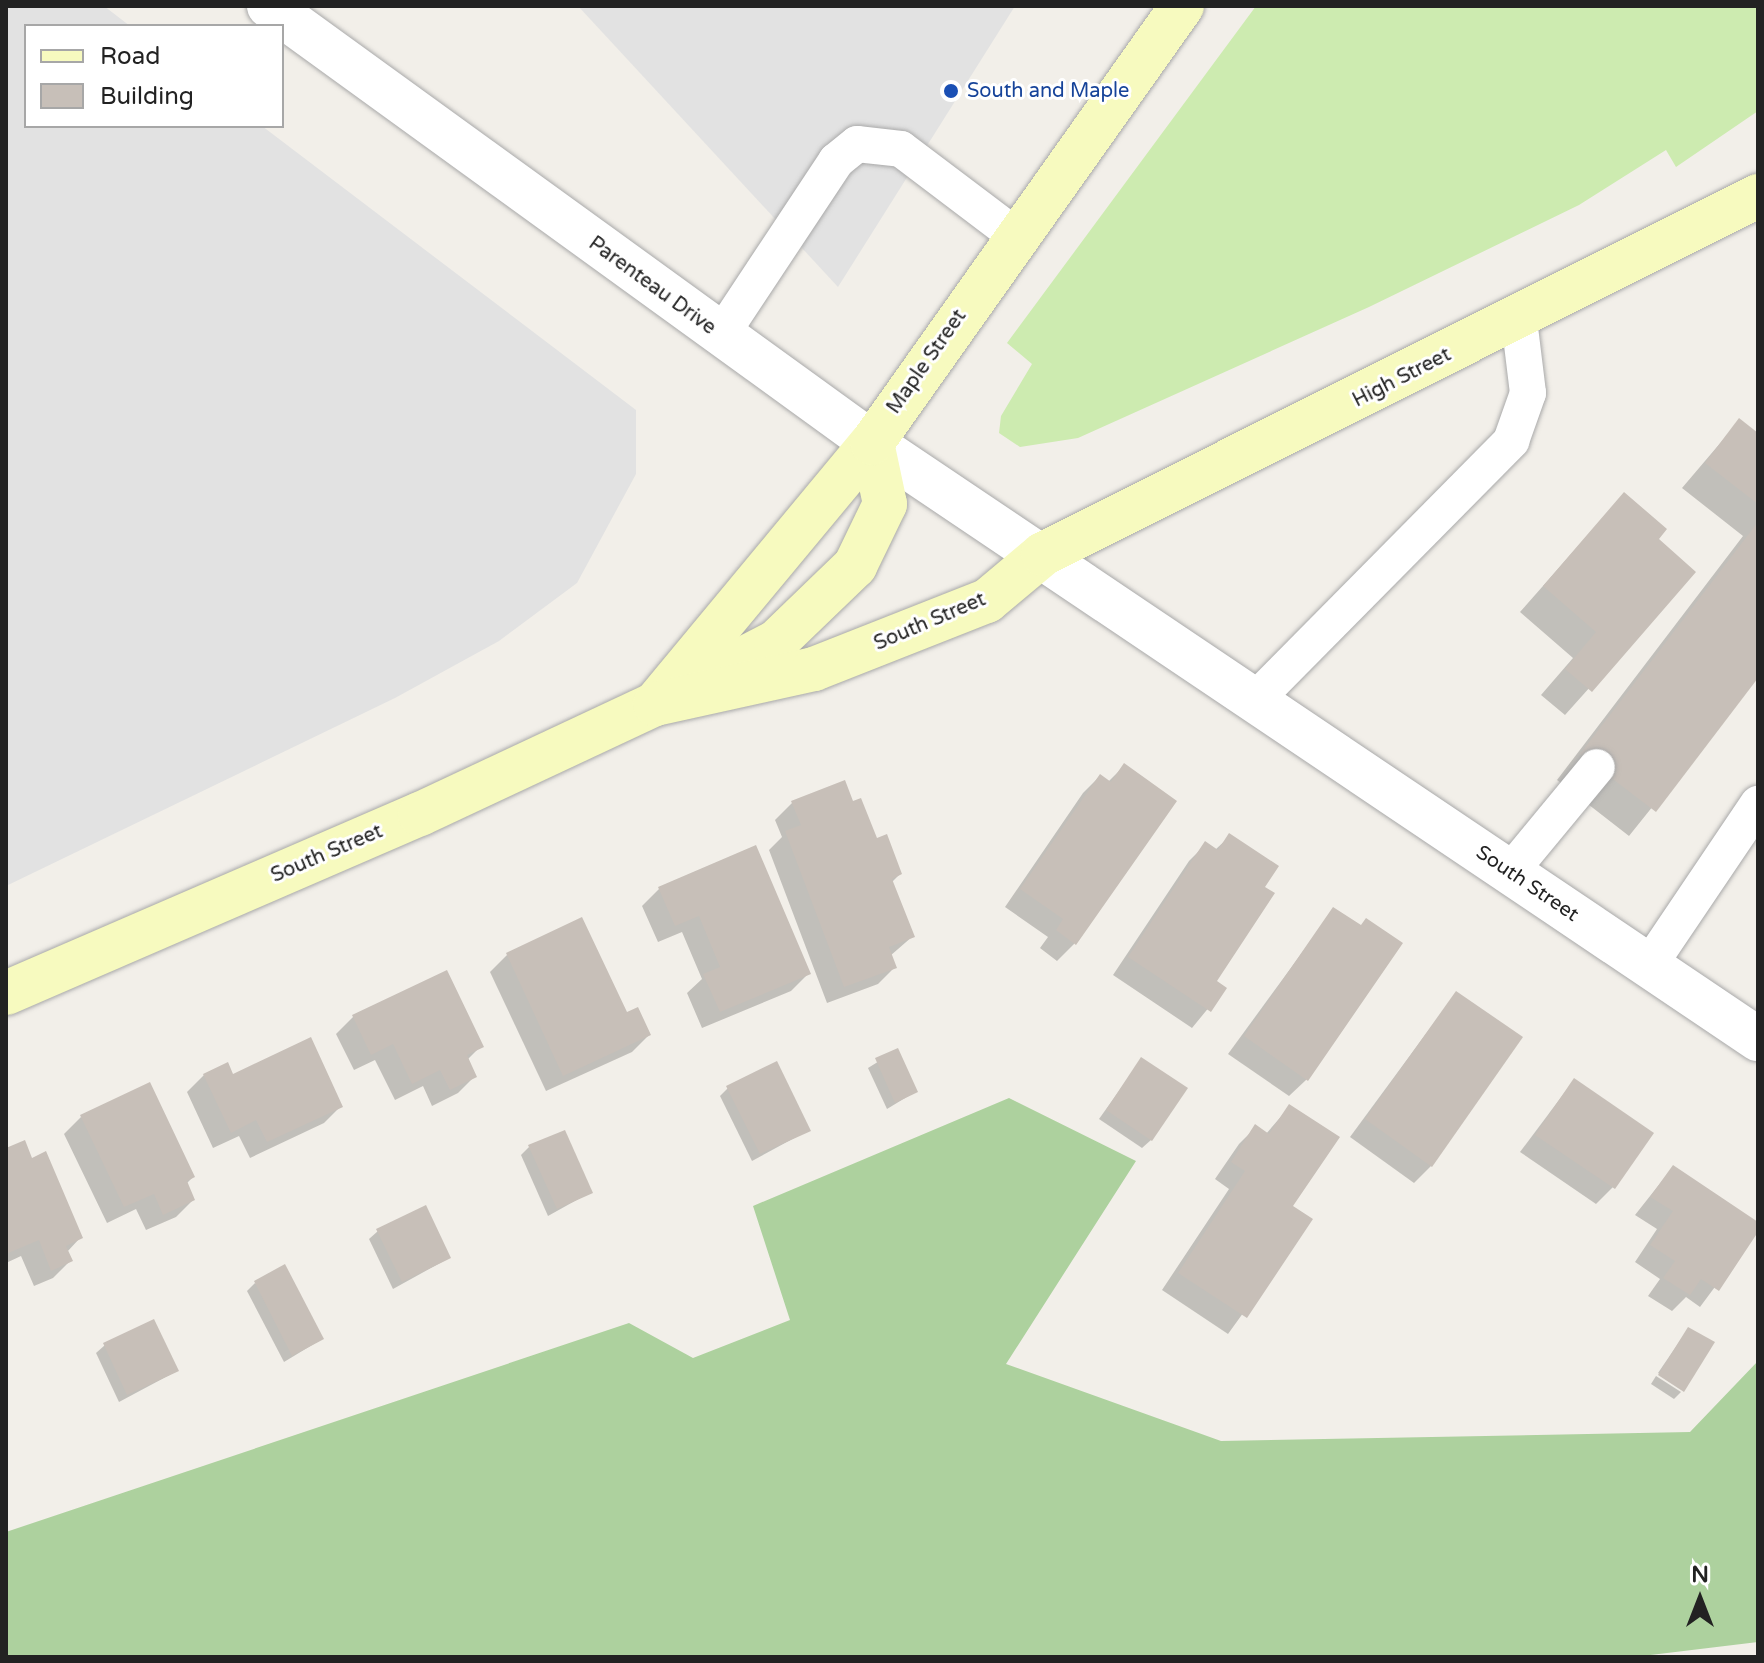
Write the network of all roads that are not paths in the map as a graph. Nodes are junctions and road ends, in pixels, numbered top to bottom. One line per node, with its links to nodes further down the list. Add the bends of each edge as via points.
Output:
1 (269, 6): 6 (street, Parenteau Drive)
2 (1182, 6): 4 (main road, Maple Street)
3 (1758, 196): 5 (main road, High Street)
4 (1016, 236): 6 (lane, via 901,149 857,144 836,161); 7 (main road, Maple Street)
5 (1519, 320): 8 (main road, High Street); 9 (lane, via 1528,393 1511,441)
6 (721, 335): 7 (street, Parenteau Drive)
7 (872, 443): 8 (street, Parenteau Drive); 10 (main road, Maple Street); 10 (main road, via 885,504 855,566 776,642)
8 (1043, 554): 9 (street, South Street); 10 (main road, South Street, via 987,601 814,669)
9 (1256, 699): 13 (street, South Street)
10 (655, 704): 15 (main road, South Street, via 420,814)
11 (1597, 767): 13 (lane)
12 (1758, 804): 14 (lane)
13 (1510, 872): 14 (street, South Street)
14 (1648, 967): 16 (street, South Street)
15 (6, 993)
16 (1758, 1039)

